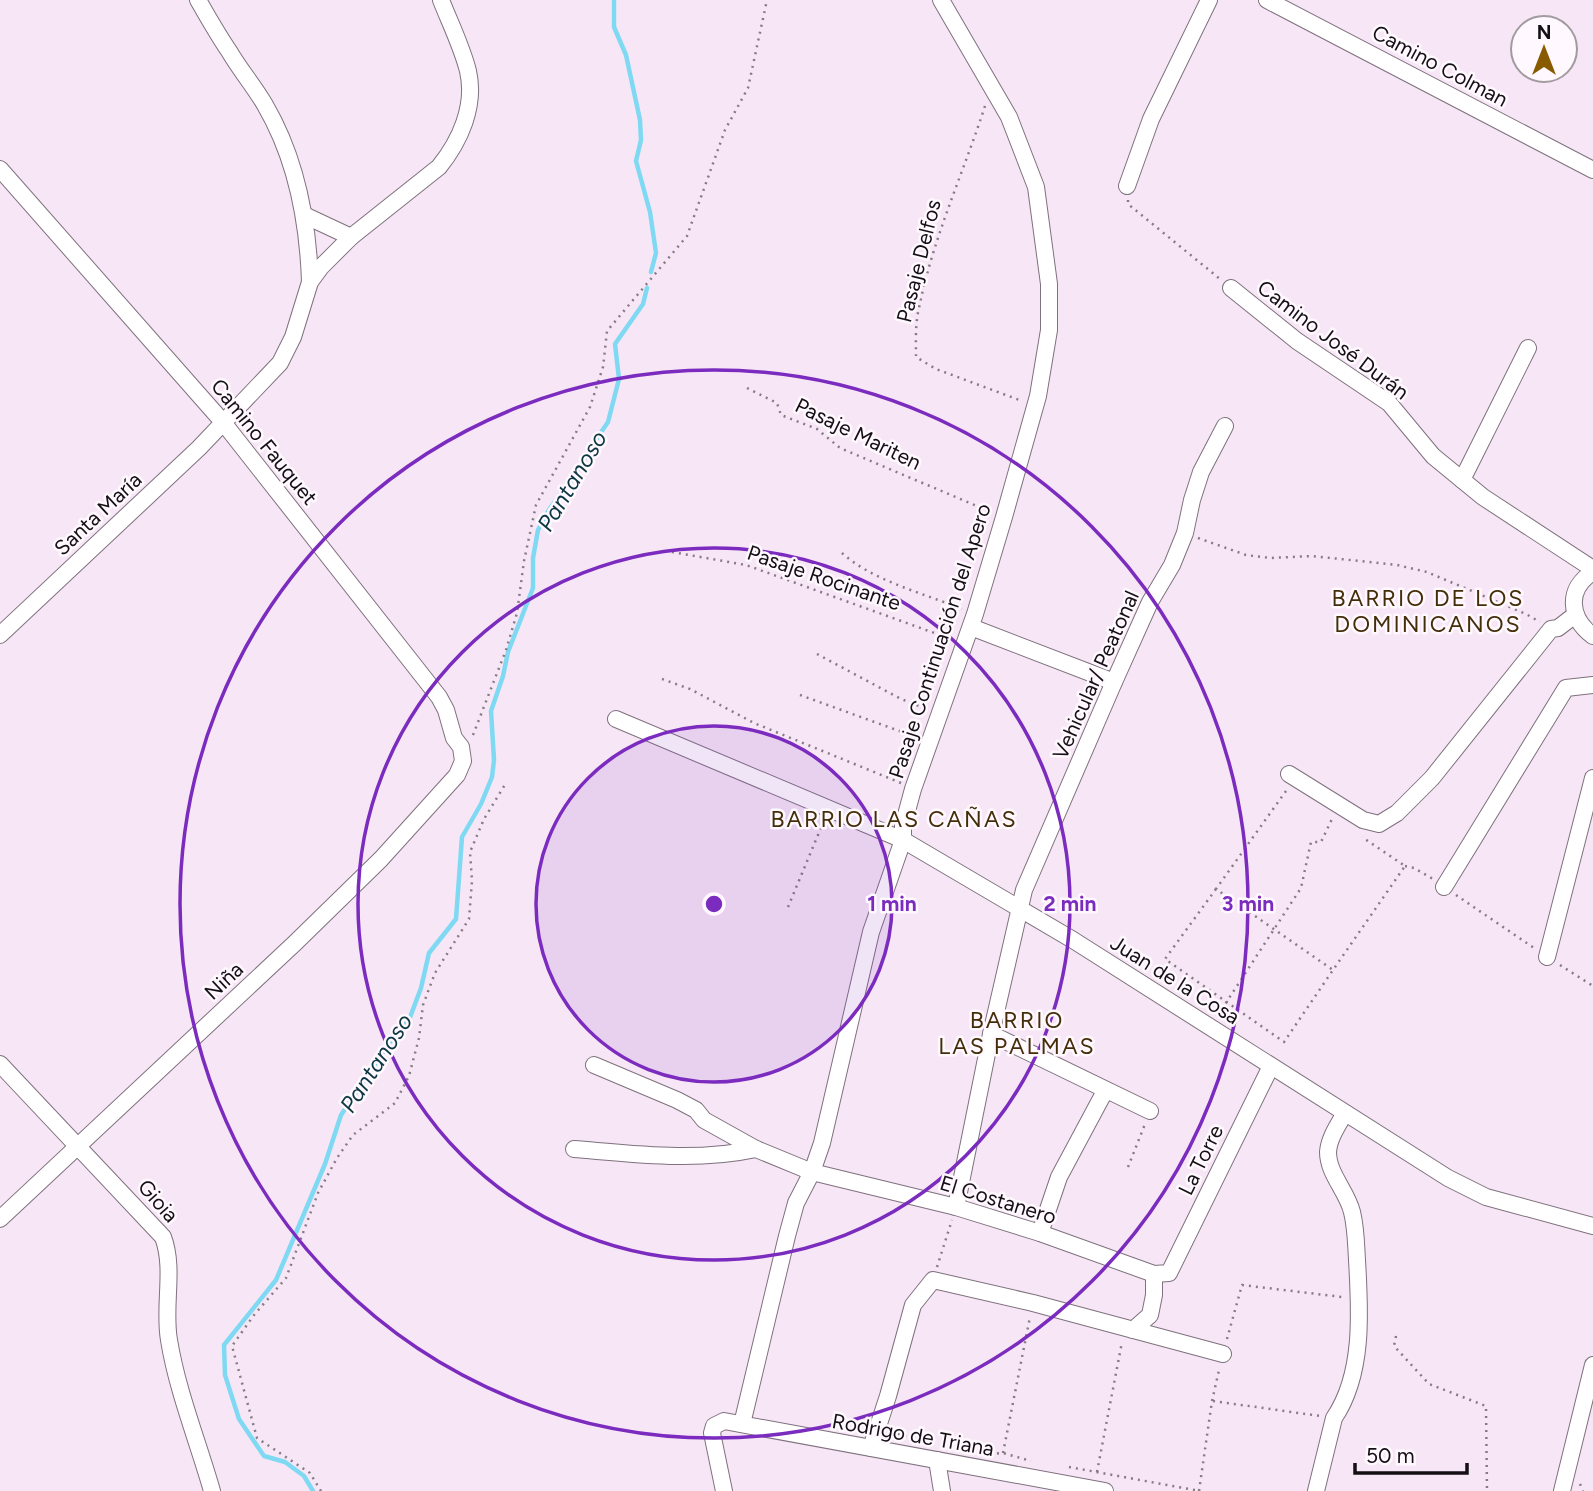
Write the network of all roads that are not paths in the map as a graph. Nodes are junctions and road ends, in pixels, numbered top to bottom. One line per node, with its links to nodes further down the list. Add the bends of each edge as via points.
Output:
1 (198, 0): 9 (street, via 276,126 294,171)
2 (441, 0): 10 (street, via 468,73 469,99 461,135 439,167)
3 (941, 0): 19 (street, Pasaje Continuación del Apero, via 1017,134 1036,187 1049,284 1049,330 1038,396)
4 (1209, 0): 8 (street, via 1152,118)
5 (1267, 0): 7 (street, Camino Colman)
6 (0, 169): 14 (street, Camino Fauquet)
7 (1593, 170)
8 (1127, 186)
9 (304, 215): 10 (street); 11 (street)
10 (351, 237): 11 (street)
11 (310, 282): 14 (street, Santa María, via 280,363)
12 (1231, 288): 16 (street, Camino José Durán, via 1297,341 1390,403 1433,456)
13 (1528, 348): 16 (street)
14 (222, 421): 20 (street, Santa María); 25 (street, Camino Fauquet, via 439,697)
15 (1225, 426): 22 (street, Vehicular/ Peatonal, via 1201,472 1172,565)
16 (1462, 480): 17 (street, Camino José Durán)
17 (1593, 570): 18 (street, Camino José Durán, via 1576,590)
18 (1576, 615): 21 (street); 27 (street, via 1551,629 1432,778 1379,824)
19 (973, 620): 22 (street); 28 (street, Pasaje Continuación del Apero, via 913,789)
20 (0, 635)
21 (1593, 636)
22 (1114, 682): 30 (street, Vehicular/ Peatonal)
23 (1593, 685): 29 (street, via 1566,688)
24 (616, 719): 28 (street, Juan de la Cosa)
25 (463, 761): 39 (street, Niña, via 457,775 381,859)
26 (1593, 778): 31 (street)
27 (1289, 780)
28 (903, 839): 30 (street, Juan de la Cosa); 42 (street, Pasaje Continuación del Apero, via 871,932)
29 (1444, 887)
30 (1018, 909): 32 (street, Vehicular/ Peatonal); 35 (street, Juan de la Cosa)
31 (1547, 957)
32 (990, 1034): 36 (street); 43 (street, Vehicular/ Peatonal)
33 (0, 1063): 39 (street, Gioia)
34 (594, 1065): 40 (street, via 696,1110 704,1120)
35 (1271, 1066): 38 (street, Juan de la Cosa); 47 (street, La Torre)
36 (1105, 1091): 37 (street); 46 (street, via 1059,1177)
37 (1150, 1111)
38 (1345, 1113): 45 (street, Juan de la Cosa, via 1486,1197); 60 (street, via 1331,1138 1329,1159 1352,1209 1359,1333 1351,1376 1334,1418)
39 (78, 1146): 44 (street, Niña); 56 (street, Gioia, via 163,1237 168,1250 169,1339)
40 (756, 1149): 41 (street, via 676,1157); 42 (street)
41 (574, 1150)
42 (812, 1172): 43 (street, El Costanero); 53 (street, Pasaje Continuación del Apero, via 796,1203)
43 (956, 1207): 46 (street, El Costanero)
44 (0, 1219)
45 (1593, 1226)
46 (1040, 1233): 47 (street, El Costanero)
47 (1161, 1273): 48 (street)
48 (1150, 1315): 49 (street); 50 (street)
49 (1129, 1329): 50 (street); 54 (street, via 933,1280 913,1305)
50 (1174, 1341): 51 (street)
51 (1223, 1353)
52 (1593, 1365): 61 (street)
53 (742, 1424): 54 (street, Rodrigo de Triana); 57 (street, Rodrigo de Triana, via 724,1421 714,1426 712,1433)
54 (870, 1448): 55 (street, Rodrigo de Triana)
55 (937, 1460): 58 (street); 59 (street, Rodrigo de Triana)
56 (212, 1491)
57 (724, 1491)
58 (942, 1491)
59 (1105, 1491)
60 (1316, 1491)
61 (1562, 1491)

